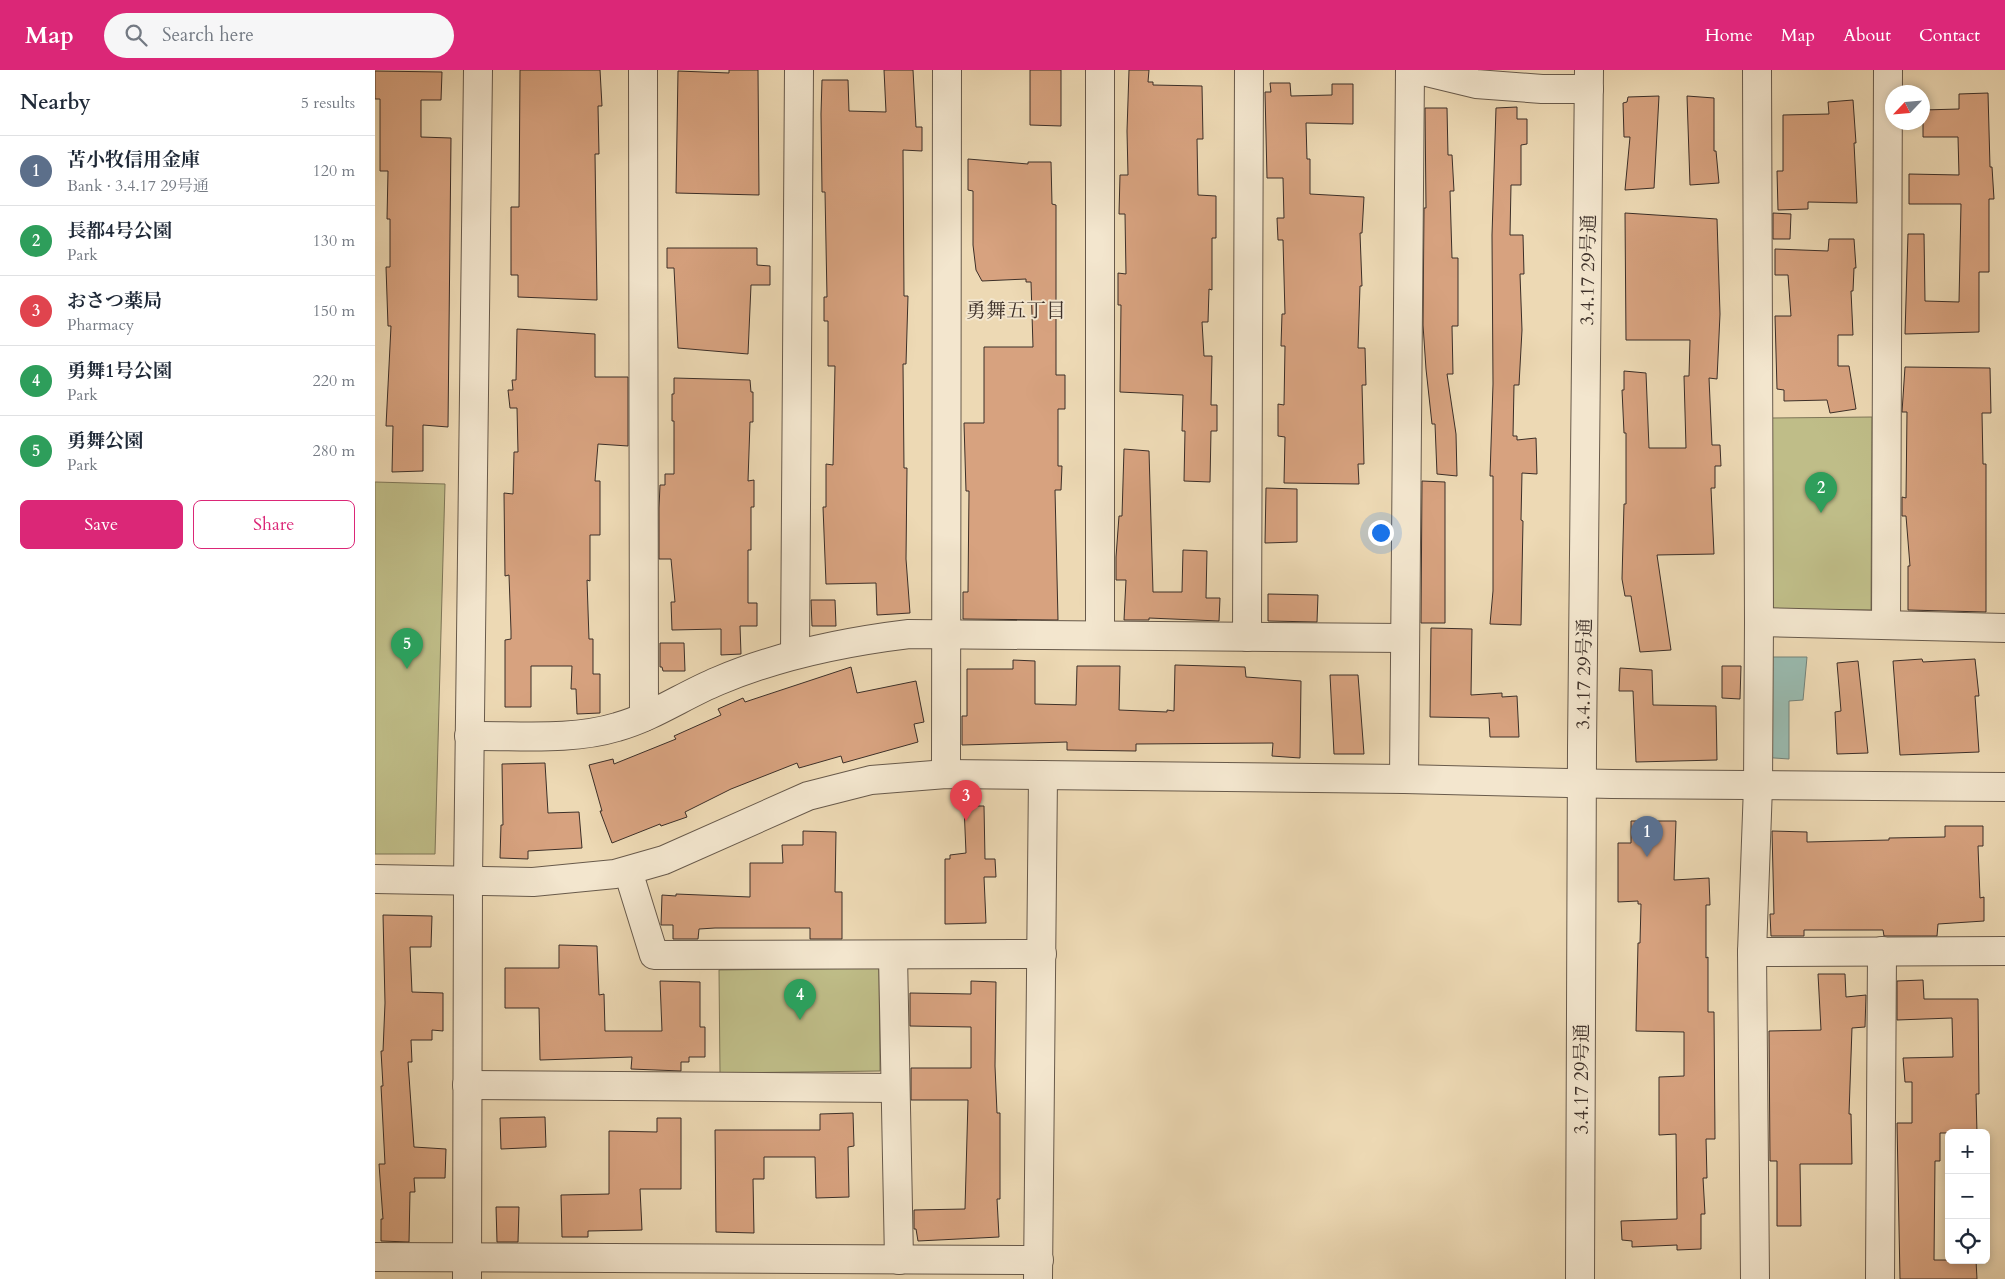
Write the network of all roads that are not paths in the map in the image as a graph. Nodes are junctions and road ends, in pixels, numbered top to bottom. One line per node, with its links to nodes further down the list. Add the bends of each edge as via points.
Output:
1 (478, 70): 21 (street)
2 (643, 70): 20 (street)
3 (799, 70): 19 (street)
4 (947, 70): 15 (street)
5 (1100, 70): 16 (street)
6 (1249, 70): 17 (street)
7 (1410, 70): 18 (street)
8 (1418, 70): 11 (street, via 1476,84)
9 (1757, 70): 12 (street)
10 (1888, 70): 13 (street)
11 (1589, 80): 25 (street, 3.4.17 29号通)
12 (1759, 622): 13 (street); 26 (street)
13 (1886, 625): 14 (street)
14 (2005, 628)
15 (946, 634): 16 (street); 19 (street, via 866,639); 22 (street)
16 (1100, 635): 17 (street)
17 (1247, 637): 18 (street)
18 (1405, 638): 24 (street)
19 (795, 653): 20 (street, via 718,681)
20 (644, 717): 21 (street, via 617,727 578,734)
21 (469, 736): 30 (street)
22 (946, 774): 23 (street); 28 (street, via 871,780 808,796 664,860)
23 (1043, 775): 24 (street); 34 (street)
24 (1404, 779): 25 (street)
25 (1583, 783): 26 (street); 42 (street, 3.4.17 29号通)
26 (1758, 786): 27 (street); 33 (street)
27 (2005, 787)
28 (628, 871): 30 (street, via 563,881); 35 (street, via 654,955)
29 (375, 879): 30 (street)
30 (468, 880): 36 (street)
31 (1882, 951): 32 (street); 33 (street); 44 (street)
32 (2005, 951)
33 (1752, 952): 43 (street)
34 (1042, 954): 35 (street); 41 (street)
35 (893, 955): 37 (street)
36 (467, 1086): 37 (street); 40 (street)
37 (895, 1088): 39 (street)
38 (375, 1257): 40 (street)
39 (899, 1260): 40 (street); 41 (street)
40 (467, 1269)
41 (1039, 1270)
42 (1580, 1279)
43 (1755, 1279)
44 (1880, 1279)

